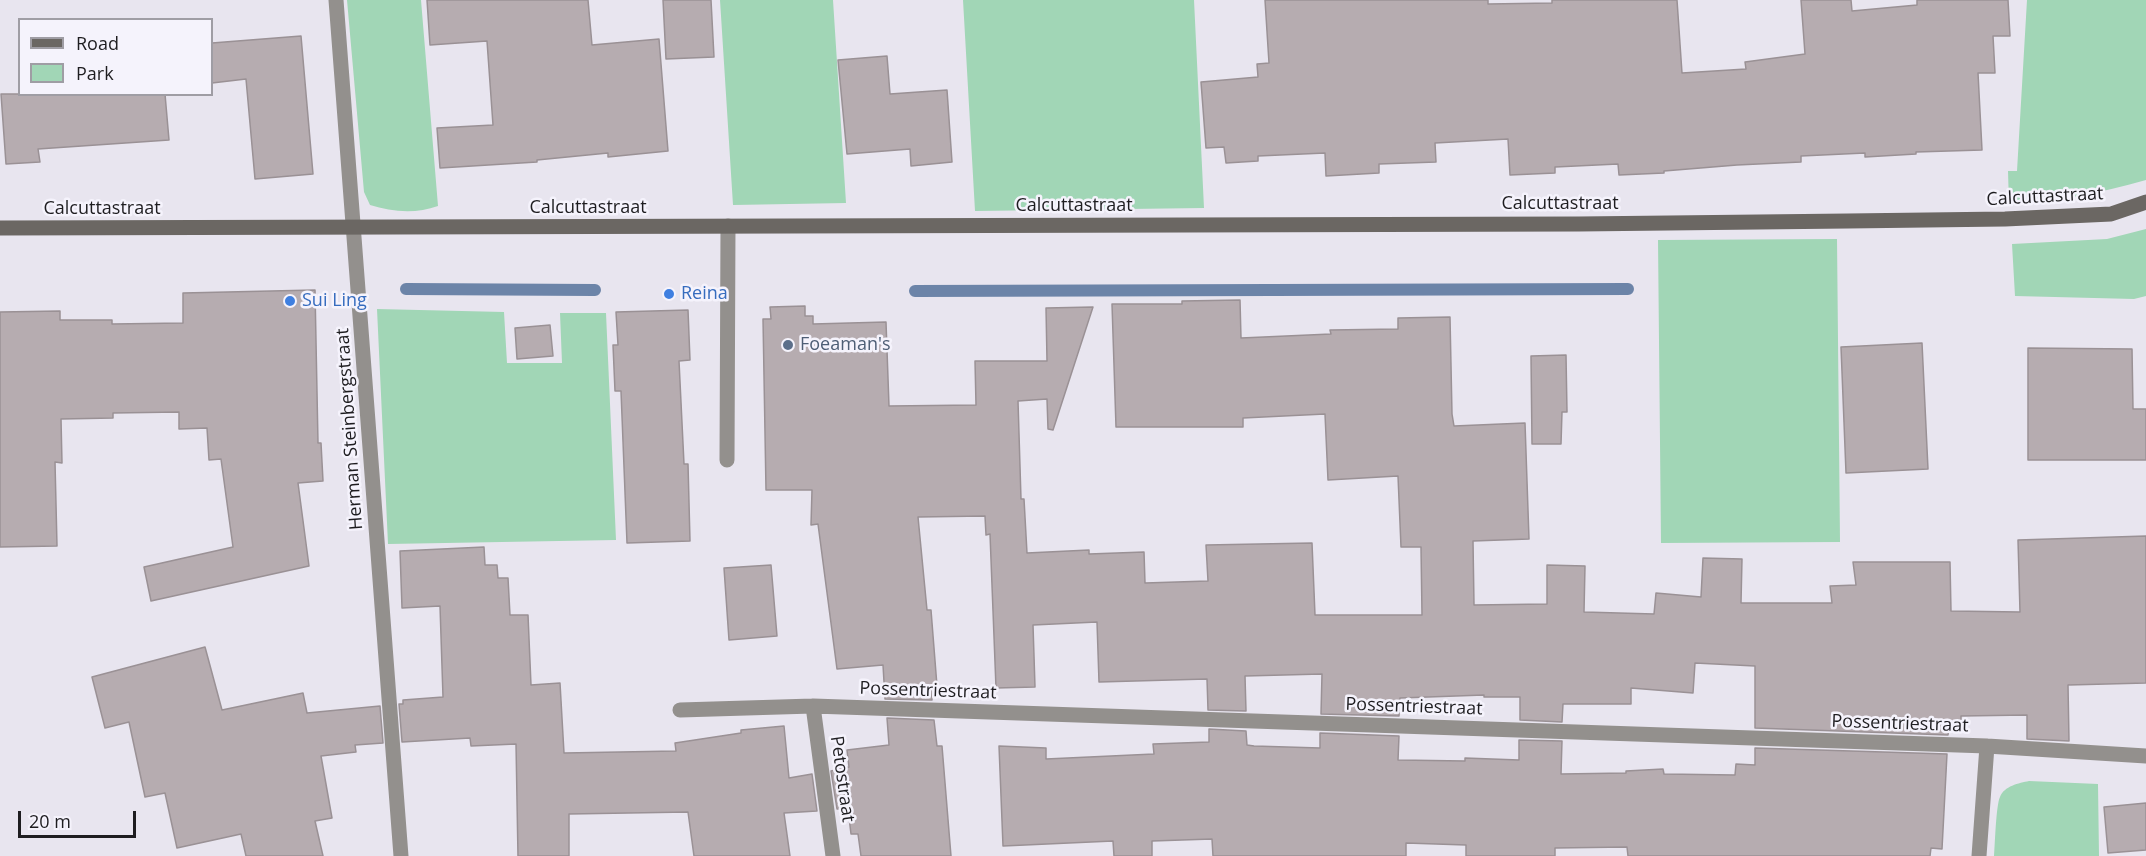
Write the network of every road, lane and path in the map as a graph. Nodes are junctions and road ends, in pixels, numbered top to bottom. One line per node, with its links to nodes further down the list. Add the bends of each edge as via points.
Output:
1 (336, 0): 5 (street, Herman Steinbergstraat)
2 (2146, 202): 3 (street, Calcuttastraat, via 2111,214 2005,219)
3 (728, 226): 5 (street, Calcuttastraat); 6 (street)
4 (0, 228): 5 (street, Calcuttastraat)
5 (354, 228): 11 (street, Herman Steinbergstraat)
6 (727, 460)
7 (813, 706): 8 (street, Possentriestraat); 9 (street, Possentriestraat); 12 (street, Petostraat)
8 (680, 710)
9 (1987, 746): 10 (street, Possentriestraat); 13 (street)
10 (2146, 756)
11 (401, 856)
12 (833, 856)
13 (1978, 856)

